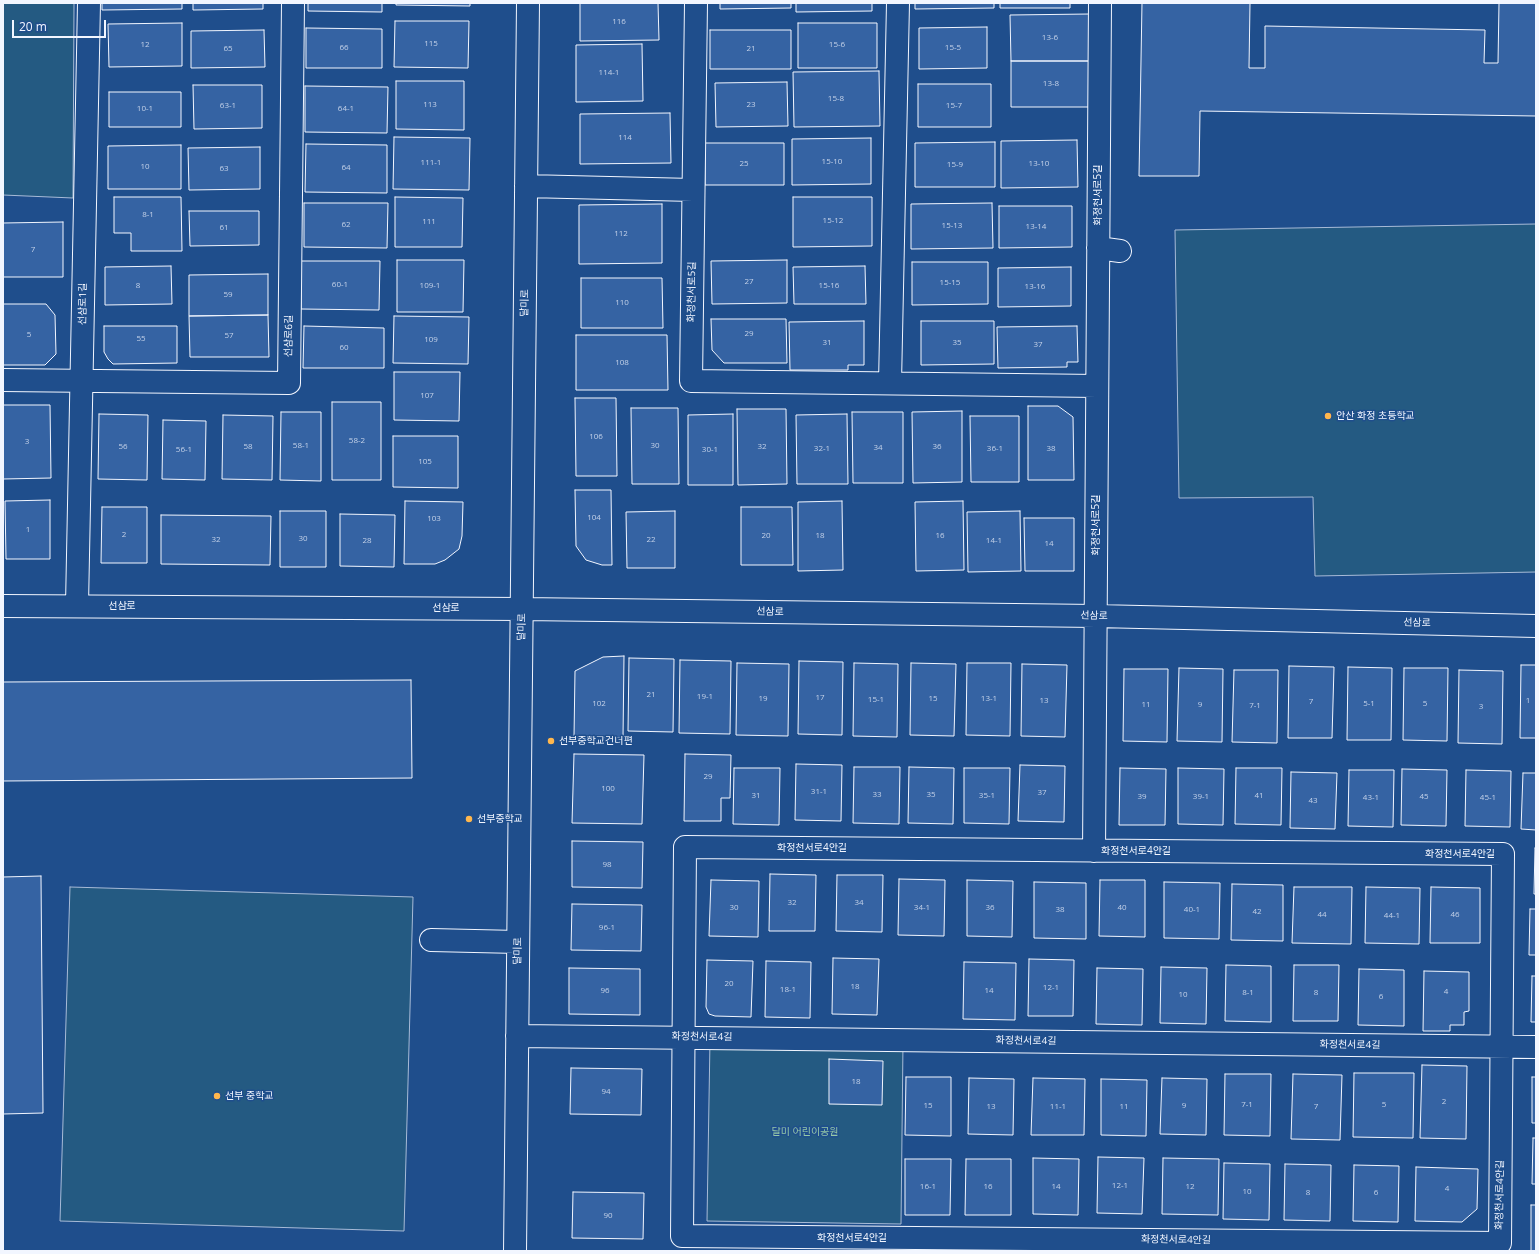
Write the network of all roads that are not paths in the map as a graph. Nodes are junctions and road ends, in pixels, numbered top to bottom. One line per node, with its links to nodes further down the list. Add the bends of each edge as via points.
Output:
1 (89, 3): 12 (street, 선삼로1길)
2 (293, 3): 12 (street, 선삼로6길, via 289,383)
3 (528, 3): 7 (street, 달미로)
4 (696, 3): 8 (street, 화정천서로5길)
5 (898, 3): 13 (street)
6 (1100, 3): 9 (street, 화정천서로5길)
7 (526, 186): 8 (street); 17 (street, 달미로)
8 (693, 190): 13 (street, 화정천서로5길, via 691,381)
9 (1098, 248): 10 (street); 14 (street, 화정천서로5길)
10 (1120, 251)
11 (3, 380): 12 (street, 선삼로6길)
12 (82, 381): 15 (street, 선삼로1길)
13 (890, 383): 14 (street, 화정천서로5길)
14 (1097, 386): 18 (street, 화정천서로5길)
15 (77, 605): 16 (street, 선삼로); 17 (street, 선삼로)
16 (3, 606)
17 (522, 609): 18 (street, 선삼로); 22 (street, 달미로)
18 (1096, 616): 19 (street, 선삼로); 20 (street, 화정천서로5길)
19 (1536, 626)
20 (1094, 851): 24 (street, 화정천서로4안길, via 686,847); 25 (street, 화정천서로4안길, via 1503,854)
21 (432, 940): 22 (street)
22 (518, 942): 23 (street, 달미로)
23 (517, 1036): 24 (street, 화정천서로4길); 28 (street, 달미로)
24 (684, 1036): 25 (street, 화정천서로4길); 27 (street, 화정천서로4안길, via 682,1236)
25 (1501, 1047): 26 (street, 화정천서로4길); 27 (street, 화정천서로4안길, via 1500,1243)
26 (1536, 1047)
27 (1091, 1245)
28 (515, 1251)

